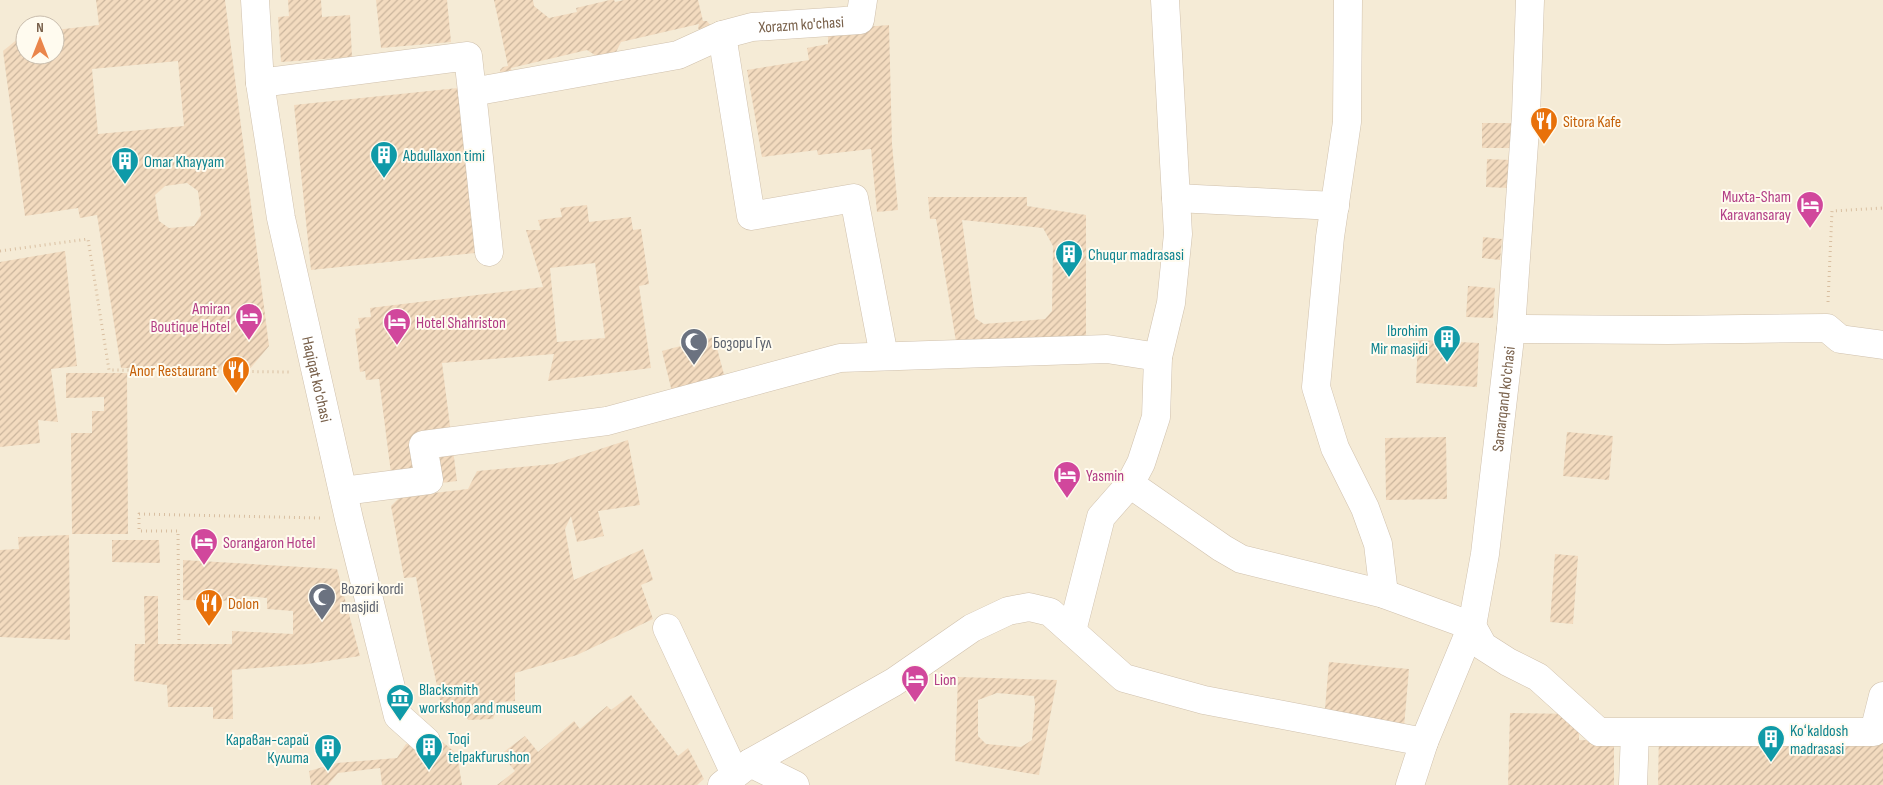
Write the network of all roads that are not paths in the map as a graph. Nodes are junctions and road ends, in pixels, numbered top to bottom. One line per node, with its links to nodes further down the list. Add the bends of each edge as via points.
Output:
1 (255, 0): 7 (street, Haqiqat ko'chasi)
2 (864, 0): 6 (street, Xorazm ko'chasi, via 860,20 752,27)
3 (1165, 0): 9 (street)
4 (1348, 0): 10 (street, via 1347,122)
5 (1530, 0): 12 (street, Samarqand ko'chasi, via 1526,115)
6 (722, 35): 8 (street, via 678,55); 14 (street, via 751,216 854,198)
7 (260, 83): 8 (street, via 468,56); 17 (street, Haqiqat ko'chasi, via 281,218)
8 (472, 92): 11 (street)
9 (1176, 198): 10 (street); 15 (street, via 1178,234 1171,303)
10 (1335, 206): 18 (street, via 1316,387 1335,448 1365,508 1378,544)
11 (489, 252)
12 (1511, 329): 13 (street, via 1827,328 1840,339); 19 (street, Samarqand ko'chasi, via 1485,554)
13 (1883, 345)
14 (884, 356): 15 (street, via 1107,349); 17 (street, via 840,358 607,421 423,445 429,480)
15 (1158, 357): 16 (street, via 1156,416 1141,463)
16 (1130, 484): 18 (street, via 1241,559); 21 (street, via 1102,517)
17 (343, 491): 24 (street, Haqiqat ko'chasi, via 398,716)
18 (1384, 594): 19 (street)
19 (1472, 626): 23 (street, via 1483,646 1538,677 1599,732); 25 (street, Samarqand ko'chasi)
20 (667, 628): 26 (street)
21 (1072, 631): 25 (street, via 1124,678 1204,700); 26 (street, via 1050,612 1029,606 1008,611 972,628 894,682)
22 (1882, 701): 23 (street, via 1874,732)
23 (1635, 733): 29 (street)
24 (426, 741)
25 (1424, 742): 28 (street, Samarqand ko'chasi)
26 (736, 774): 27 (street)
27 (796, 785)
28 (1410, 785)
29 (1633, 785)

